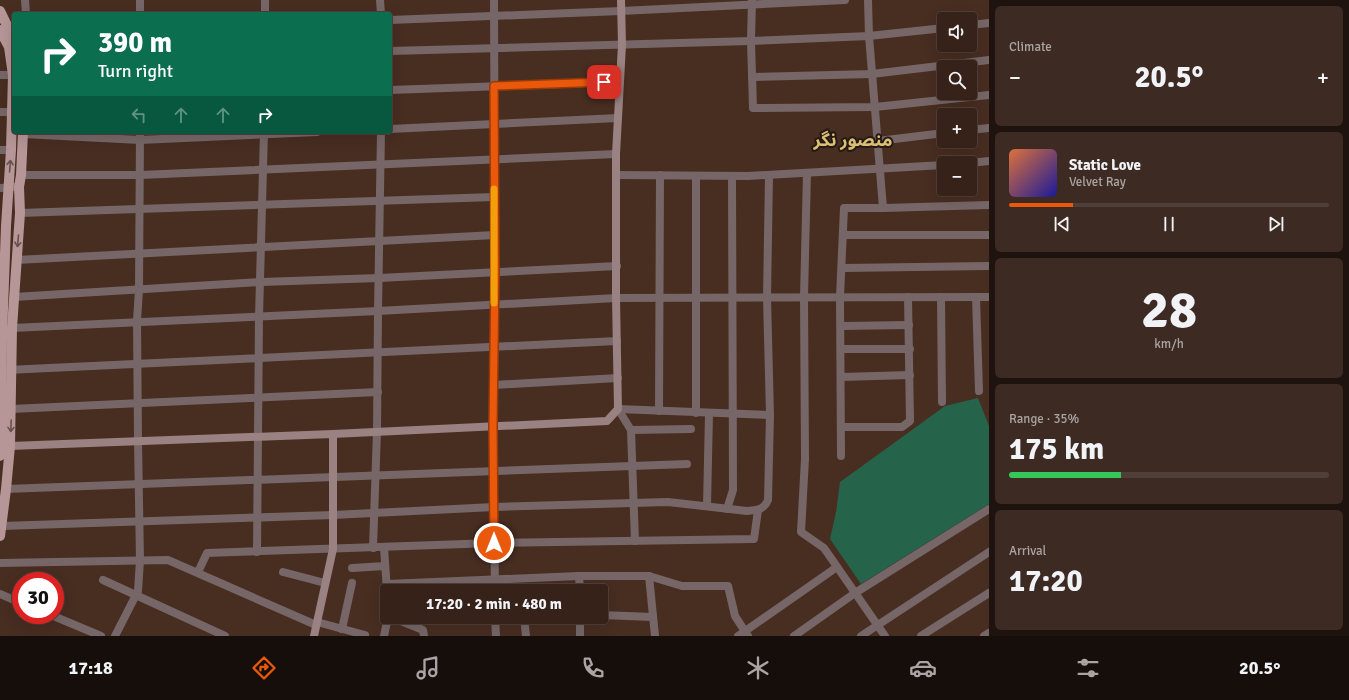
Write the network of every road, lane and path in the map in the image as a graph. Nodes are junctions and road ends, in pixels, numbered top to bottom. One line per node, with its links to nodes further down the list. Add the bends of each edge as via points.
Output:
1 (25, 0): 12 (street)
2 (140, 0): 13 (street)
3 (265, 0): 14 (street)
4 (380, 0): 15 (street)
5 (494, 0): 16 (street)
6 (621, 0): 10 (street)
7 (845, 0): 9 (street)
8 (868, 0): 22 (street)
9 (752, 2): 10 (street); 23 (street)
10 (621, 11): 16 (street); 24 (street)
11 (0, 12): 21 (main road)
12 (26, 12)
13 (140, 12)
14 (265, 12)
15 (381, 12)
16 (494, 16): 17 (street); 25 (street)
17 (392, 20)
18 (989, 23): 19 (street)
19 (977, 24)
20 (937, 29): 22 (street)
21 (6, 33): 28 (main road)
22 (869, 36): 23 (street); 29 (street)
23 (751, 41): 24 (street); 32 (street)
24 (622, 45): 25 (street); 33 (street)
25 (494, 48): 26 (street); 34 (street)
26 (392, 51)
27 (989, 60): 29 (street)
28 (12, 64)
29 (872, 74): 32 (street); 37 (street)
30 (0, 75): 31 (street)
31 (12, 75)
32 (752, 77): 37 (street, via 753,108)
33 (620, 82): 34 (street); 40 (street)
34 (494, 86): 35 (street); 41 (street)
35 (392, 90)
36 (989, 95): 37 (street)
37 (875, 107): 52 (street)
38 (0, 112): 39 (street)
39 (12, 112): 54 (main road)
40 (618, 118): 41 (street); 55 (street)
41 (494, 124): 43 (street); 56 (street)
42 (989, 128): 44 (street)
43 (392, 129)
44 (977, 129)
45 (23, 134): 65 (main road)
46 (62, 134): 51 (street)
47 (223, 134): 51 (street)
48 (264, 134): 62 (street)
49 (381, 134): 59 (street)
50 (937, 134): 52 (street)
51 (140, 136): 64 (street)
52 (878, 141): 61 (street)
53 (0, 150): 54 (street)
54 (11, 150): 71 (main road, one-way to 54)
55 (616, 154): 56 (street); 66 (street)
56 (494, 159): 59 (street); 73 (street)
57 (989, 161): 58 (street)
58 (977, 162)
59 (380, 163): 62 (street); 74 (street)
60 (937, 165): 61 (street)
61 (880, 168): 63 (street); 77 (street)
62 (263, 169): 64 (street); 75 (street)
63 (807, 173): 68 (street); 106 (street)
64 (140, 174): 65 (street); 78 (street)
65 (21, 175): 72 (main road)
66 (616, 175): 67 (street); 88 (street)
67 (660, 175): 69 (street); 102 (street)
68 (769, 175): 70 (street); 105 (street)
69 (696, 176): 70 (street); 103 (street)
70 (732, 176): 104 (street)
71 (4, 187): 72 (street); 80 (main road)
72 (19, 187): 79 (main road)
73 (494, 197): 74 (street); 82 (street)
74 (380, 201): 75 (street); 84 (street)
75 (262, 205): 78 (street); 85 (street)
76 (989, 205): 77 (street)
77 (883, 208): 83 (street, via 844,208)
78 (140, 209): 79 (street); 86 (street)
79 (20, 213): 87 (main road, one-way to 87)
80 (3, 226): 87 (main road)
81 (989, 234): 83 (street)
82 (495, 235): 84 (street); 91 (street)
83 (844, 235): 90 (street)
84 (380, 241): 85 (street); 92 (street)
85 (262, 246): 86 (street); 93 (street)
86 (139, 252): 87 (street); 94 (street)
87 (7, 260): 95 (main road)
88 (617, 266): 91 (street); 101 (street)
89 (989, 266): 90 (street)
90 (843, 268): 96 (street)
91 (495, 272): 92 (street); 107 (street)
92 (379, 278): 93 (street); 108 (street)
93 (261, 282): 94 (street); 109 (street)
94 (139, 289): 95 (street); 110 (street)
95 (6, 297): 113 (main road); 114 (main road)
96 (840, 297): 97 (street); 106 (street); 112 (street)
97 (908, 297): 98 (street); 111 (street)
98 (941, 297): 99 (street); 131 (street)
99 (976, 297): 100 (street); 127 (street)
100 (989, 297)
101 (616, 298): 102 (street); 107 (street); 115 (street)
102 (660, 298): 103 (street); 134 (street)
103 (696, 298): 104 (street); 135 (street)
104 (733, 298): 105 (street); 137 (street)
105 (767, 298): 106 (street); 138 (street)
106 (804, 298): 178 (street, via 805,459 801,532 824,548)
107 (494, 305): 108 (street); 116 (street)
108 (378, 311): 109 (street); 119 (street)
109 (259, 317): 110 (street); 120 (street)
110 (138, 321): 113 (street); 121 (street)
111 (909, 325): 112 (street); 118 (street)
112 (842, 326): 117 (street)
113 (12, 328): 122 (main road)
114 (1, 337): 122 (main road)
115 (618, 341): 116 (street); 125 (street)
116 (494, 347): 119 (street); 126 (street)
117 (841, 350): 118 (street); 124 (street)
118 (910, 350): 123 (street)
119 (378, 353): 120 (street); 128 (street)
120 (259, 358): 121 (street); 129 (street)
121 (138, 364): 122 (street); 130 (street)
122 (4, 370): 132 (main road)
123 (910, 375): 124 (street); 140 (street, via 910,421 902,428)
124 (841, 377): 140 (street)
125 (618, 378): 126 (street); 133 (street)
126 (494, 385): 139 (street)
127 (979, 391)
128 (378, 392): 129 (street); 143 (street)
129 (259, 397): 130 (street); 145 (street)
130 (138, 402): 132 (street); 146 (street)
131 (942, 402)
132 (4, 408): 147 (main road)
133 (618, 410): 134 (street); 139 (street, via 607,421); 142 (street)
134 (659, 411): 135 (street)
135 (696, 412): 136 (street)
136 (709, 413): 137 (street); 158 (street)
137 (734, 414): 138 (street); 160 (street, via 733,490)
138 (770, 415): 162 (street, via 768,500 766,505)
139 (493, 426): 143 (street); 151 (street)
140 (841, 427): 148 (street)
141 (691, 429): 142 (street)
142 (631, 430): 150 (street)
143 (378, 431): 144 (street); 152 (street)
144 (333, 434): 145 (street); 153 (street)
145 (258, 436): 146 (street); 154 (street)
146 (138, 440): 147 (street); 155 (street)
147 (3, 449): 156 (main road)
148 (841, 456)
149 (687, 464): 150 (street)
150 (632, 466): 151 (street); 157 (street)
151 (494, 471): 152 (street); 159 (street)
152 (376, 476): 153 (street); 163 (street)
153 (333, 478): 154 (street); 164 (street)
154 (258, 480): 155 (street); 165 (street)
155 (138, 484): 156 (street); 166 (street)
156 (6, 488): 167 (main road)
157 (633, 503): 158 (street, via 668,502); 159 (street); 168 (street)
158 (707, 506): 160 (street)
159 (494, 507): 163 (street); 169 (street)
160 (727, 509): 162 (street)
161 (989, 509): 192 (street)
162 (758, 510): 168 (street, via 754,539)
163 (374, 513): 164 (street); 171 (street)
164 (333, 515): 165 (street); 172 (street)
165 (257, 517): 166 (street); 173 (street)
166 (139, 521): 167 (street); 175 (street)
167 (1, 531)
168 (635, 541): 169 (street)
169 (494, 543): 170 (street); 184 (street)
170 (384, 547): 171 (street); 177 (street)
171 (373, 548): 172 (street)
172 (333, 549): 173 (street); 186 (street)
173 (257, 552): 180 (street, via 207,554)
174 (989, 552): 206 (street)
175 (140, 560): 176 (street); 180 (street, via 168,560); 195 (street)
176 (0, 563)
177 (385, 566): 179 (street); 188 (street)
178 (837, 567): 192 (street); 209 (street)
179 (352, 568)
180 (198, 572): 200 (street)
181 (283, 572): 186 (street)
182 (579, 576): 183 (street); 184 (street); 191 (street)
183 (649, 576): 198 (street); 209 (street, via 682,586 728,586 735,616)
184 (494, 579): 189 (street); 190 (street)
185 (103, 580): 195 (street)
186 (325, 583): 200 (street)
187 (352, 583): 207 (street)
188 (387, 584)
189 (427, 584)
190 (494, 584)
191 (580, 584)
192 (855, 593): 206 (street); 221 (street)
193 (989, 593): 224 (street)
194 (0, 594): 196 (street)
195 (136, 595): 212 (street); 213 (street)
196 (12, 599)
197 (608, 615): 198 (street)
198 (653, 617): 220 (street)
199 (64, 621): 211 (street)
200 (316, 623): 207 (street); 214 (street)
201 (388, 624): 215 (street)
202 (408, 624): 216 (street, via 423,630)
203 (495, 624): 217 (street)
204 (524, 624): 218 (street)
205 (580, 624): 219 (street)
206 (878, 625): 222 (street); 223 (street)
207 (342, 629): 210 (street)
208 (989, 633): 225 (street)
209 (743, 634)
210 (365, 635)
211 (101, 636)
212 (115, 636)
213 (225, 636)
214 (314, 636)
215 (384, 636)
216 (424, 636)
217 (496, 636)
218 (526, 636)
219 (580, 636)
220 (655, 636)
221 (794, 636)
222 (861, 636)
223 (885, 636)
224 (921, 636)
225 (984, 636)

